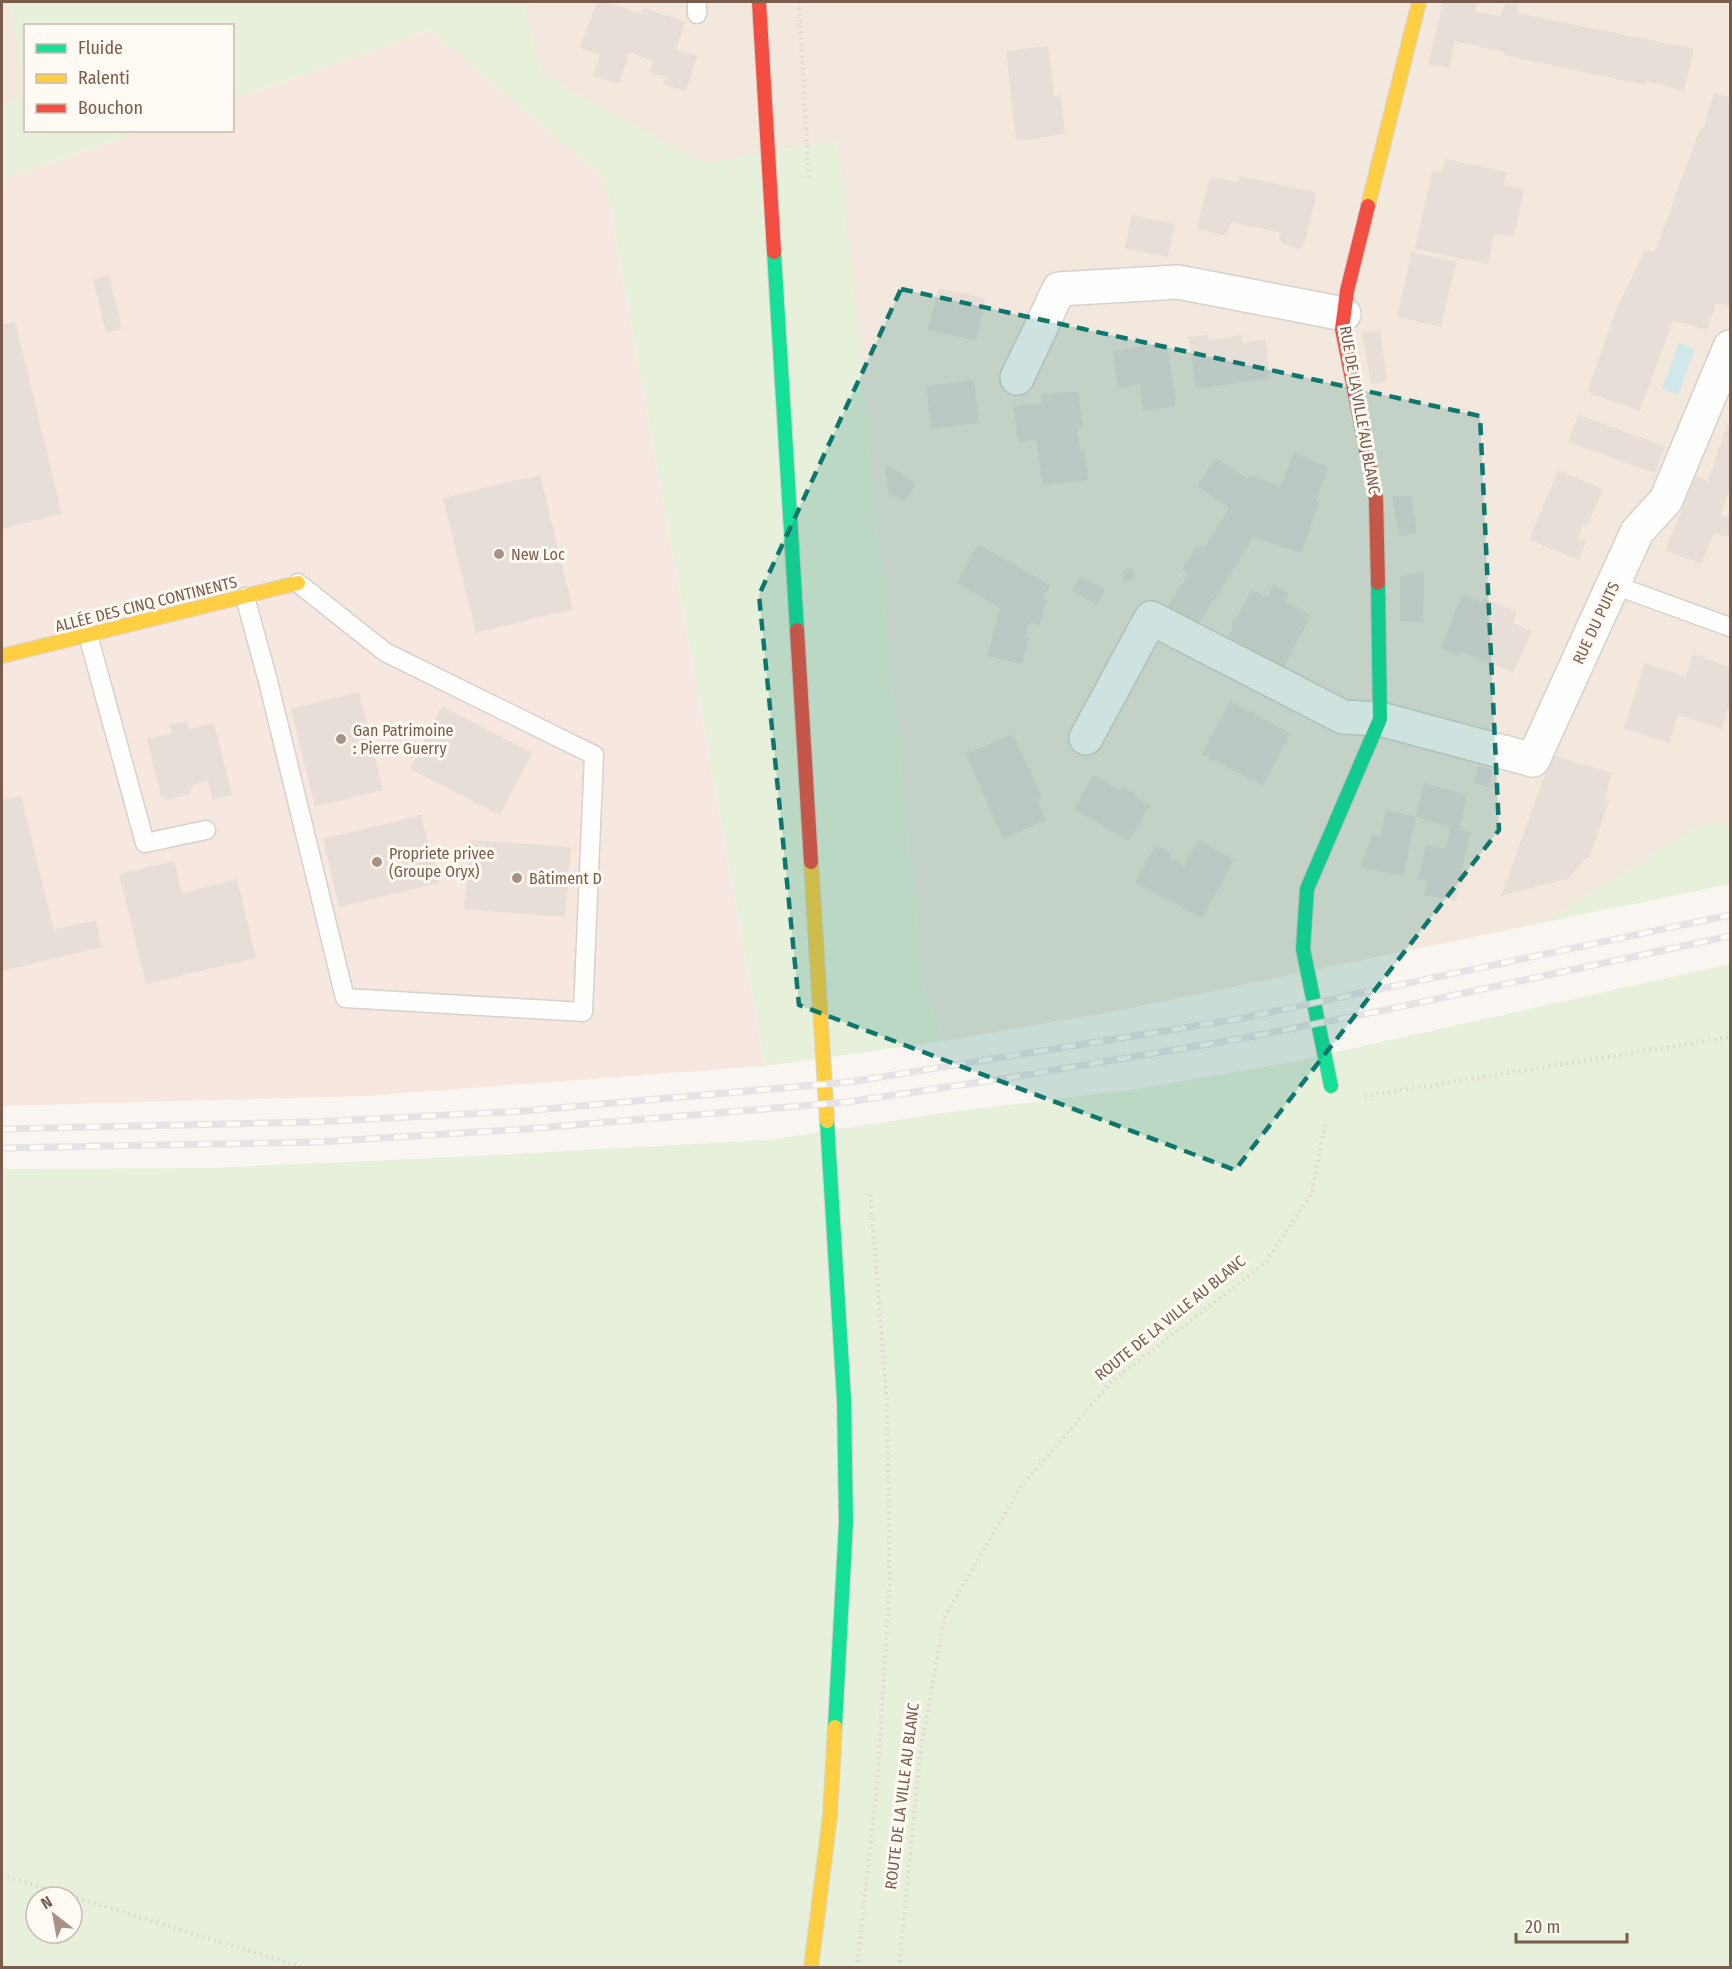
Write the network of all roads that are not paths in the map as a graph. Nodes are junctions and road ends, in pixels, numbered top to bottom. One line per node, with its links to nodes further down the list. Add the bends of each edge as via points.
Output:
1 (759, 2): 16 (main road, via 844,1400 846,1522 841,1636 830,1816)
2 (1419, 2): 3 (main road, RUE DE LA VILLE AU BLANC)
3 (1344, 314): 5 (street, via 1178,282 1059,289); 12 (main road, RUE DE LA VILLE AU BLANC, via 1342,329 1376,499)
4 (1731, 347): 7 (street, RUE DU PUITS, via 1666,500 1637,532)
5 (1017, 378)
6 (298, 583): 8 (main road, ALLÉE DES CINQ CONTINENTS); 8 (lane, via 385,652 594,755 583,1012 345,998)
7 (1614, 585): 9 (lane); 12 (street, RUE DU PUITS, via 1533,760)
8 (245, 597): 10 (main road, ALLÉE DES CINQ CONTINENTS)
9 (1731, 627)
10 (88, 634): 11 (main road, ALLÉE DES CINQ CONTINENTS); 14 (lane, via 145,843)
11 (2, 656)
12 (1380, 719): 13 (street, via 1343,717 1151,618); 15 (main road, RUE DE LA VILLE AU BLANC, via 1307,889 1303,949)
13 (1086, 738)
14 (206, 830)
15 (1331, 1086)
16 (811, 1968)

